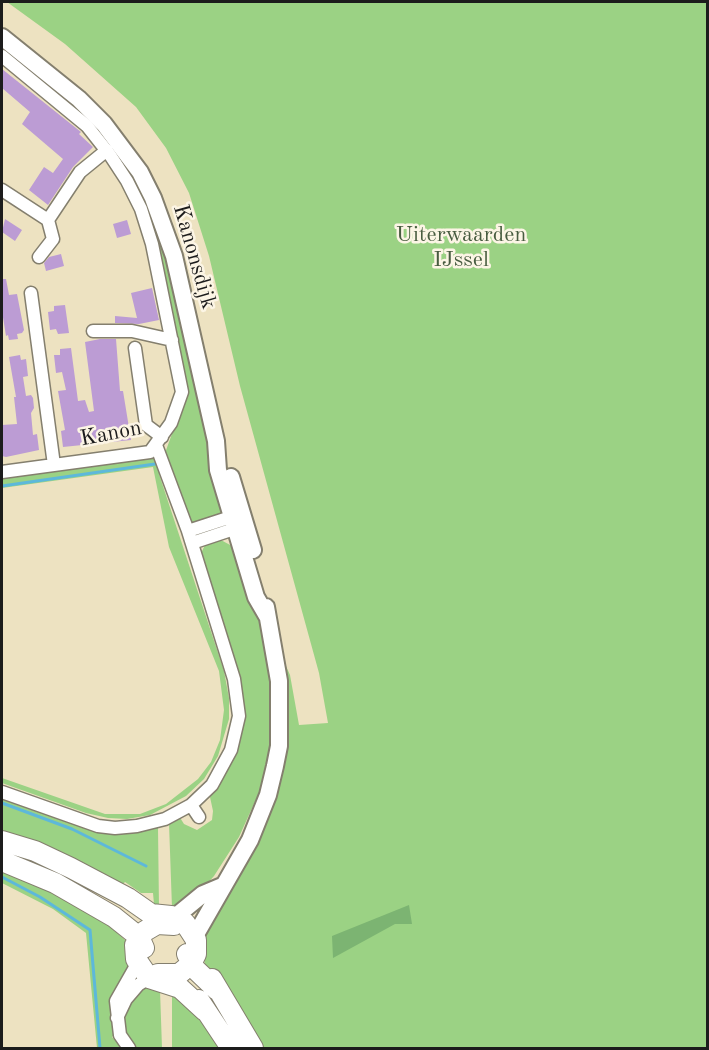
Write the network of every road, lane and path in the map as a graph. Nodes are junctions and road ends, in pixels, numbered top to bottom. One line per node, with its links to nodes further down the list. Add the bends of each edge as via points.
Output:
1 (2, 37): 14 (street, Kanonsdijk, via 79,99 104,124 140,172 164,222 174,256 216,441 218,470)
2 (2, 56): 3 (street, Kanonsdijk, via 75,115)
3 (107, 150): 5 (street, via 81,172); 9 (street, Kanonsdijk, via 136,198 148,231)
4 (2, 190): 5 (street)
5 (48, 220): 6 (street, via 53,239)
6 (39, 257)
7 (31, 293): 12 (street)
8 (93, 331): 9 (street, via 132,331)
9 (172, 340): 11 (street, Kanonsdijk, via 182,392 171,423)
10 (135, 348): 11 (street, Kanon, via 145,423)
11 (159, 441): 12 (street, Kanon, via 146,453); 15 (street)
12 (54, 465): 13 (street, Kanon)
13 (2, 472)
14 (236, 522): 15 (street); 21 (street, Kanonsdijk, via 265,593 279,681 279,746 257,824)
15 (190, 537): 17 (street, via 234,679 239,716 224,767)
16 (2, 792): 17 (street, via 98,825 126,828 165,819)
17 (191, 805): 18 (street)
18 (199, 817)
19 (2, 841): 22 (main road, via 35,851 108,888)
20 (2, 861): 23 (main road, via 55,883 98,909)
21 (222, 886): 22 (street, Kanonsdijk, via 215,905); 22 (street, via 203,894)
22 (179, 933): 23 (main road); 23 (main road); 27 (main road)
23 (152, 965): 24 (street, via 126,999); 24 (street, via 116,1001); 26 (main road, via 205,1011)
24 (117, 1019): 25 (street, via 120,1035)
25 (129, 1048)
26 (231, 1048)
27 (253, 1048)

